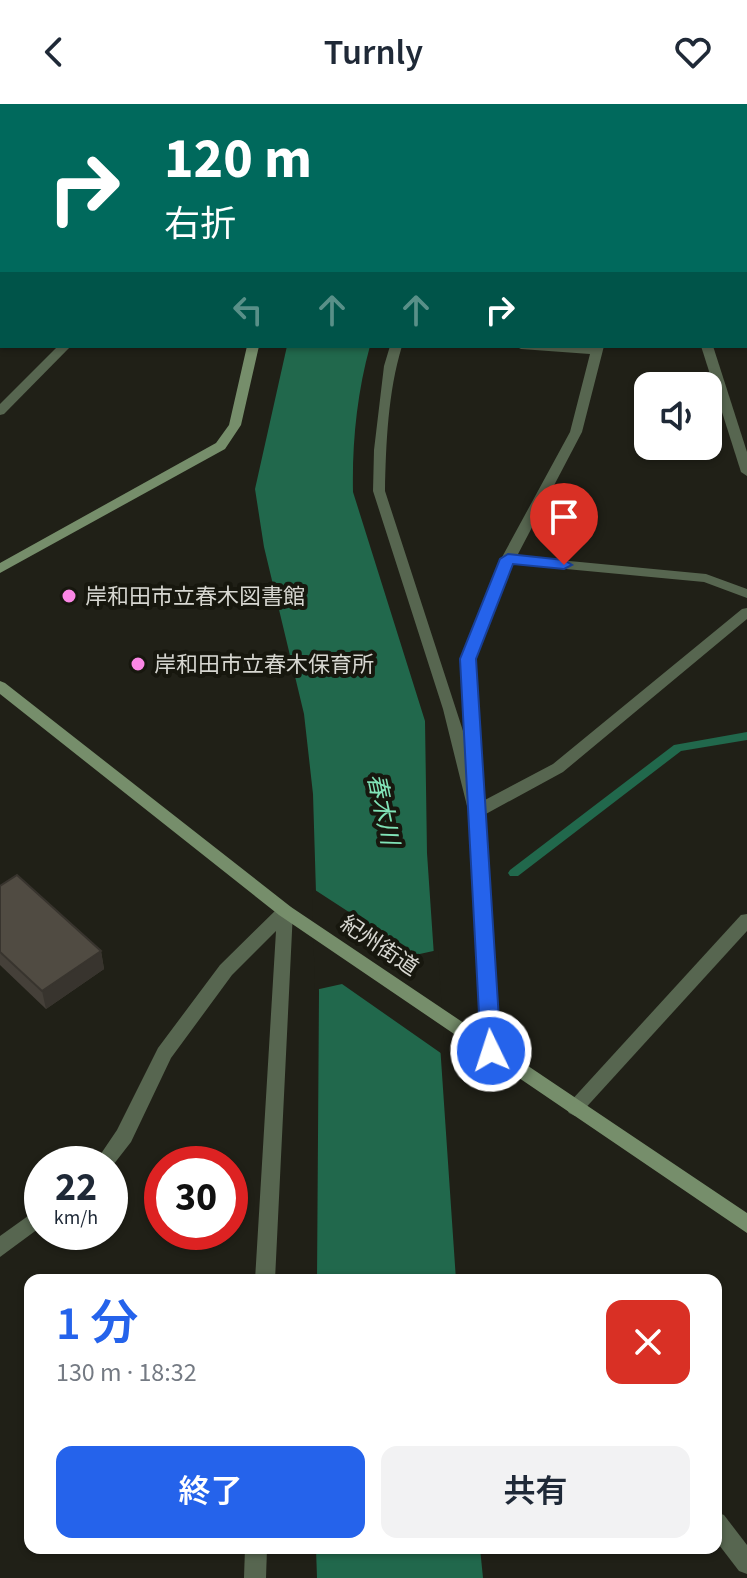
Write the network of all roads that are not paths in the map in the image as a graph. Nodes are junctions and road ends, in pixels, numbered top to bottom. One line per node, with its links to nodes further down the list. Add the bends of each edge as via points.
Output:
1 (63, 348): 7 (street)
2 (253, 348): 10 (street, via 235,425 221,446)
3 (395, 348): 14 (street, via 379,491 450,709)
4 (572, 348): 6 (street)
5 (708, 348): 8 (street)
6 (598, 349): 9 (street, via 576,432)
7 (0, 411)
8 (747, 472)
9 (508, 559): 11 (street, via 706,578); 14 (street, via 468,659)
10 (0, 569)
11 (747, 594)
12 (747, 612): 14 (street, via 558,768)
13 (0, 686): 15 (street, 紀州街道)
14 (476, 812): 17 (street)
15 (292, 915): 17 (street, 紀州街道); 19 (street, via 226,970 164,1053); 23 (street)
16 (747, 920): 18 (street)
17 (491, 1051): 18 (street, 紀州街道)
18 (575, 1108): 20 (street, 紀州街道)
19 (116, 1146)
20 (747, 1224)
21 (24, 1229): 22 (street)
22 (0, 1248)
23 (265, 1274)
24 (722, 1531): 26 (street)
25 (256, 1554): 27 (street)
26 (747, 1563)
27 (255, 1578)

